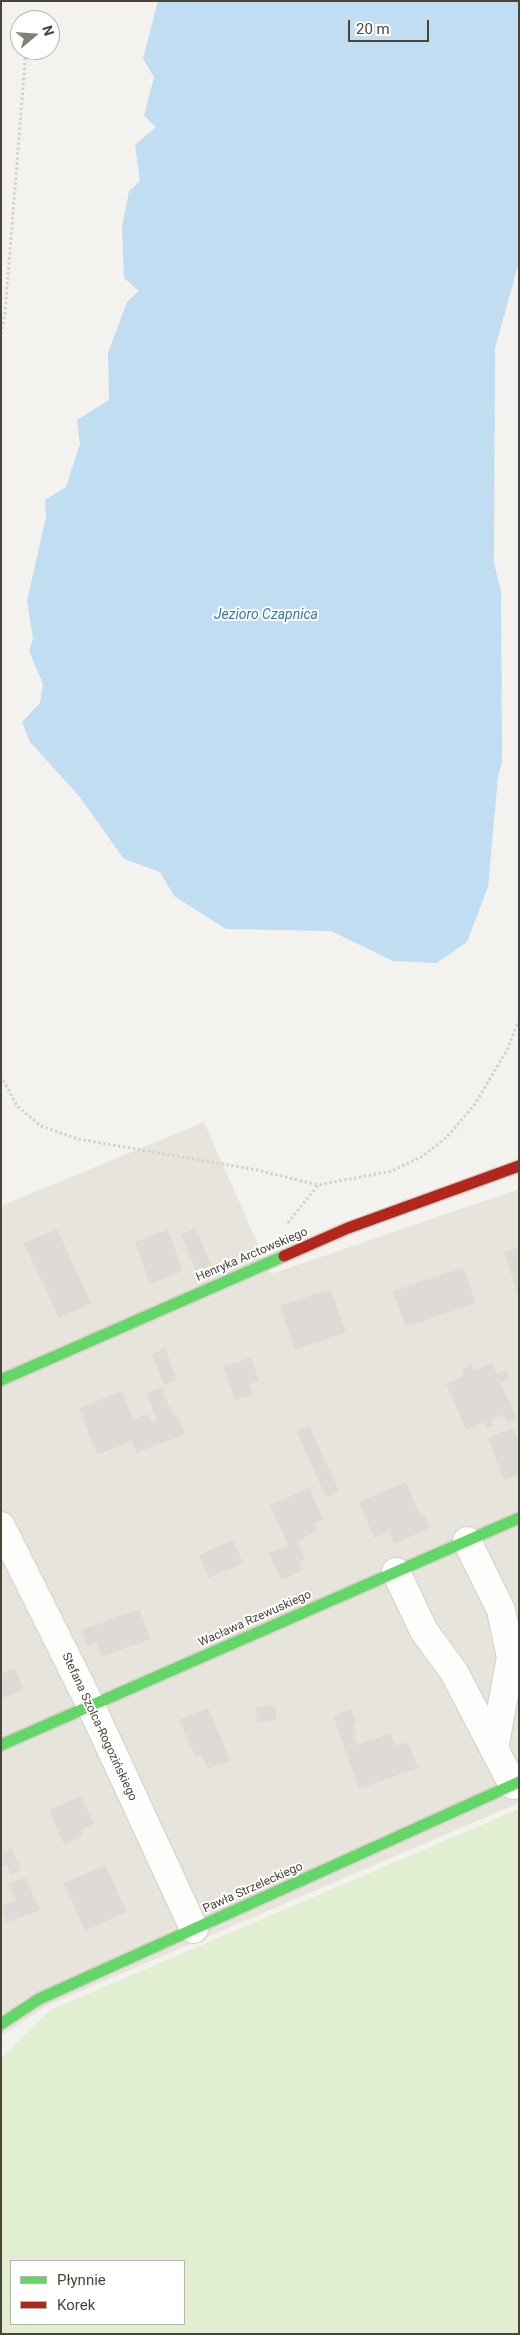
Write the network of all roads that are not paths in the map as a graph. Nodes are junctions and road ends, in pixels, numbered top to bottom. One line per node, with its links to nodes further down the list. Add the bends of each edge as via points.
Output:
1 (519, 1166): 2 (street, Henryka Arctowskiego, via 348,1228)
2 (1, 1380)
3 (519, 1518): 5 (street, Wacława Rzewuskiego)
4 (1, 1526): 7 (street, Stefana Szolca-Rogozińskiego)
5 (467, 1541): 6 (street, Wacława Rzewuskiego); 9 (street, via 501,1610 511,1657)
6 (396, 1572): 7 (street, Wacława Rzewuskiego); 9 (street, via 424,1631 454,1672)
7 (91, 1706): 8 (street, Wacława Rzewuskiego); 11 (street, Stefana Szolca-Rogozińskiego)
8 (1, 1745)
9 (494, 1749): 10 (street)
10 (516, 1784): 11 (street, Pawła Strzeleckiego)
11 (194, 1929): 12 (street, Pawła Strzeleckiego, via 40,1998)
12 (1, 2024)

